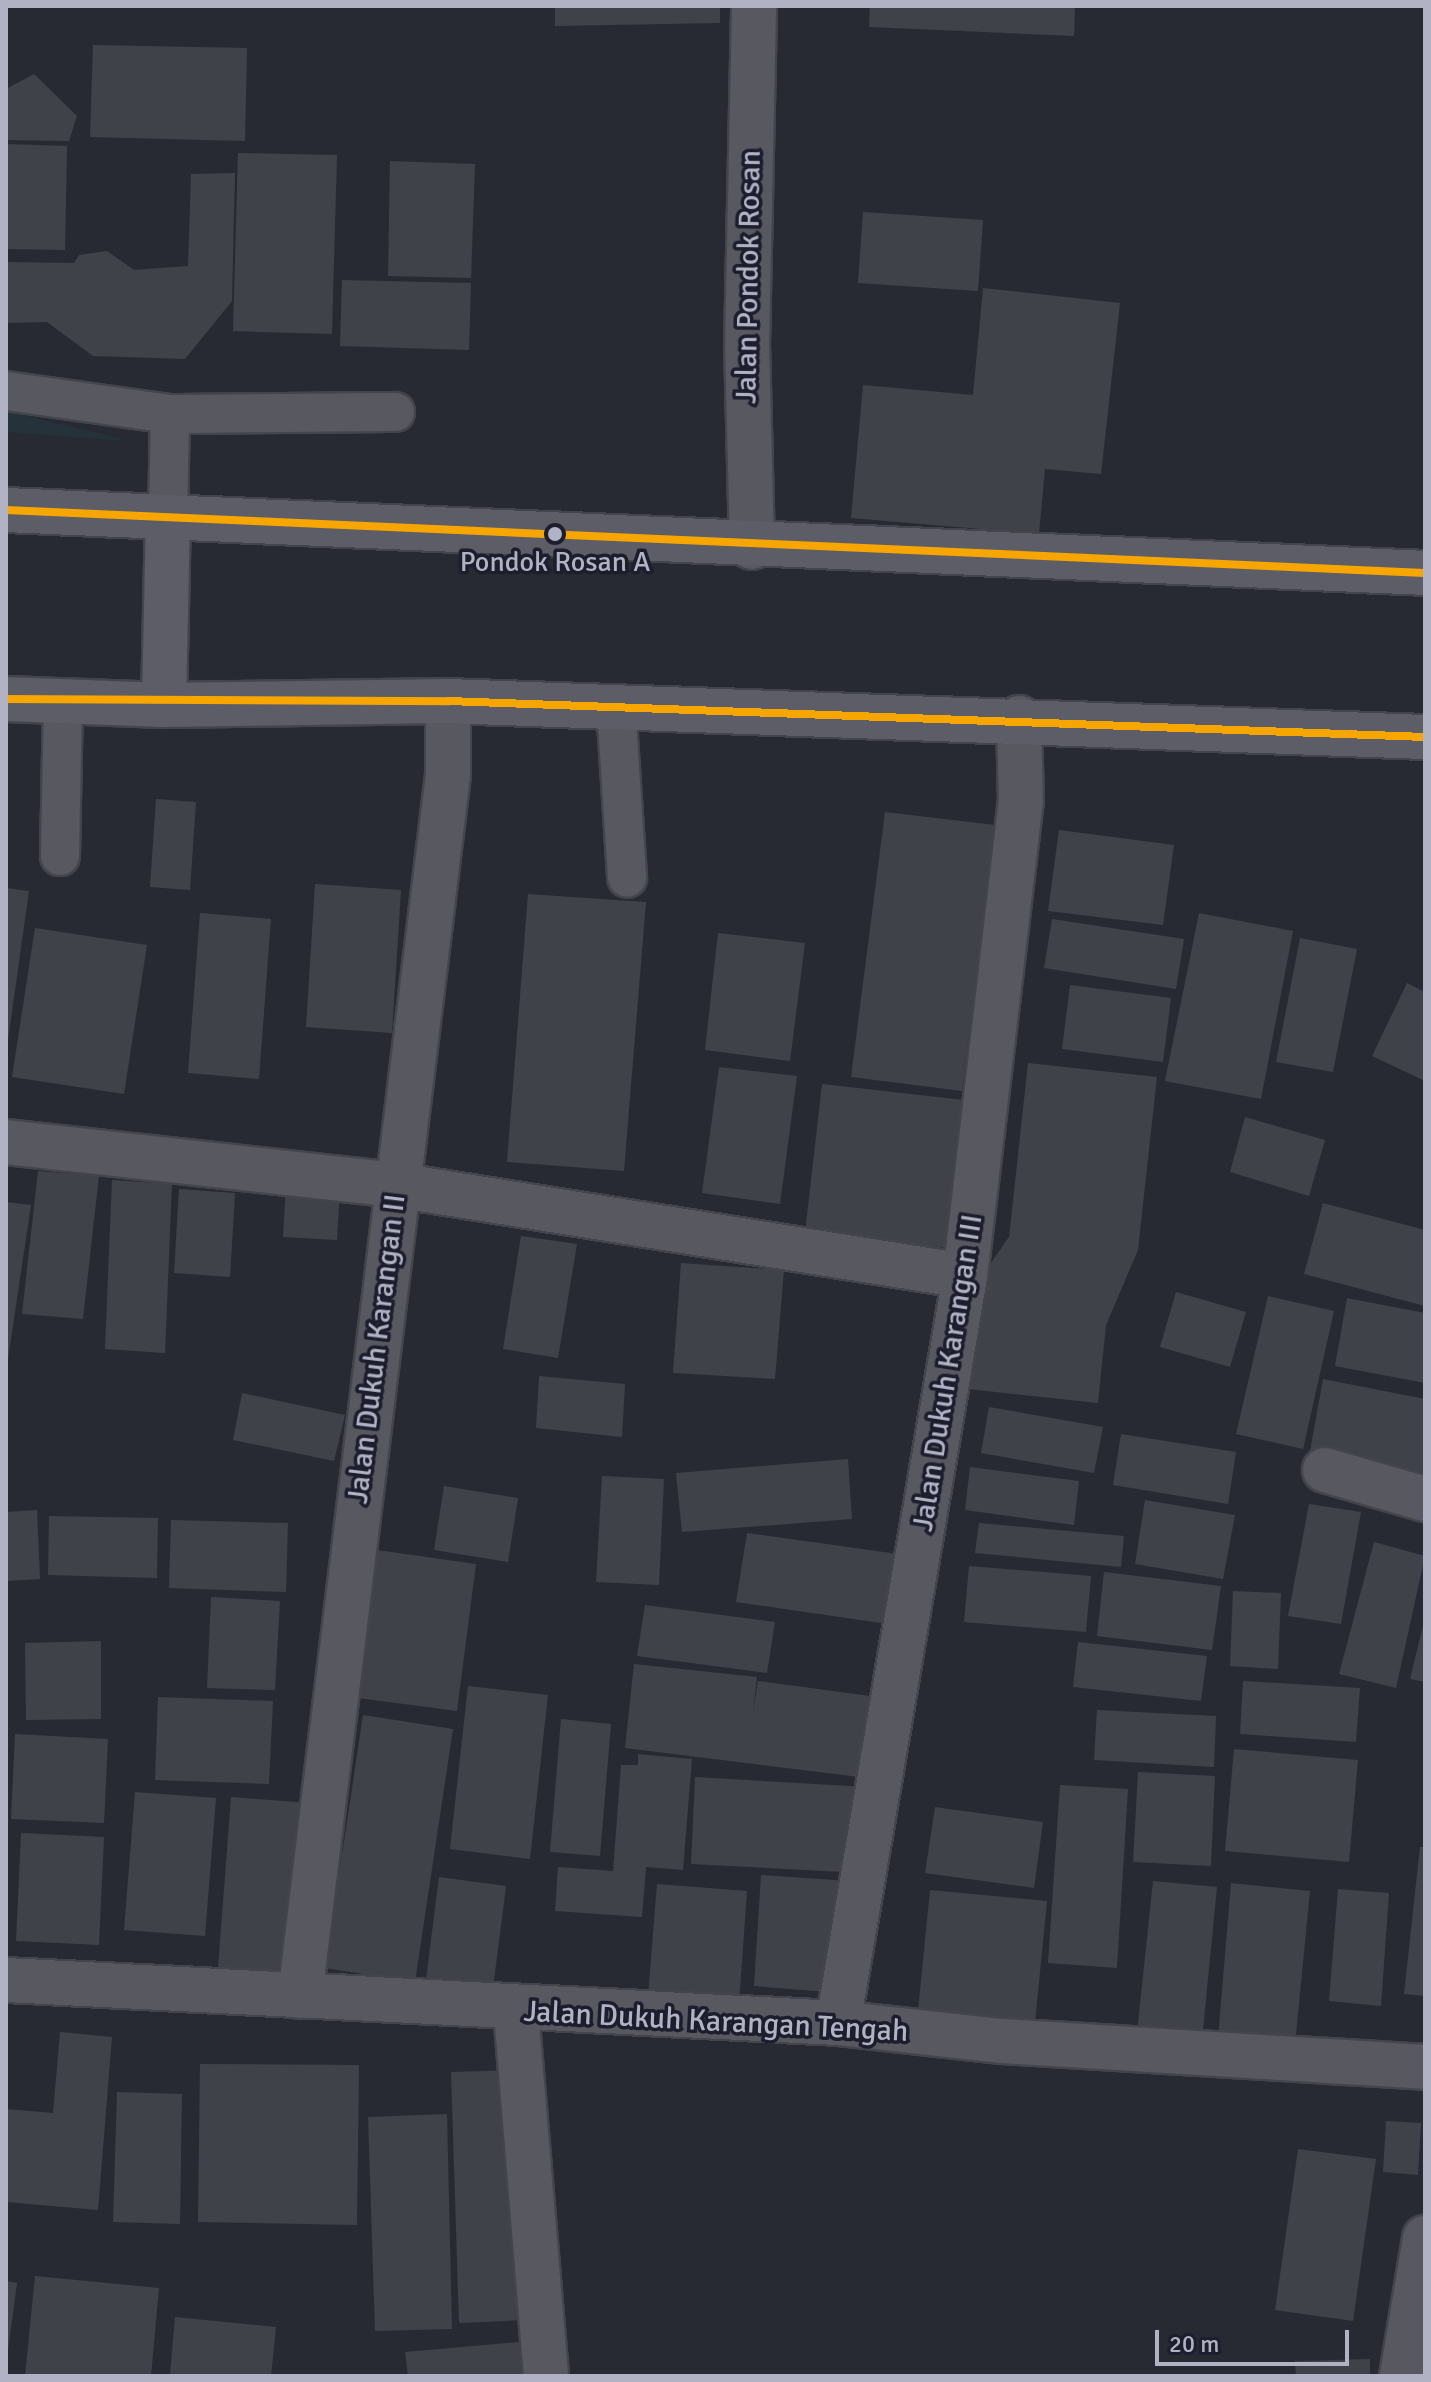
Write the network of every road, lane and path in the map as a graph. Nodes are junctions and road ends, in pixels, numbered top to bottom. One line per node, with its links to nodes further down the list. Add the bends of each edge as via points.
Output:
1 (754, 6): 7 (street, Jalan Pondok Rosan, via 747,345)
2 (6, 391): 4 (lane)
3 (395, 412): 4 (lane)
4 (170, 414): 6 (lane)
5 (6, 510): 6 (main road)
6 (168, 520): 7 (main road); 12 (main road)
7 (752, 547): 8 (main road)
8 (1425, 573)
9 (6, 699): 11 (main road)
10 (448, 701): 12 (main road); 13 (main road); 19 (street, Jalan Dukuh Karangan II, via 448,775)
11 (63, 704): 12 (main road); 16 (lane)
12 (164, 705)
13 (616, 706): 14 (main road); 17 (lane)
14 (1019, 718): 15 (main road); 20 (street, Jalan Dukuh Karangan III, via 1021,802)
15 (1425, 737)
16 (60, 856)
17 (627, 878)
18 (6, 1142): 19 (street)
19 (396, 1185): 20 (street); 24 (street, Jalan Dukuh Karangan II)
20 (965, 1276): 26 (street, Jalan Dukuh Karangan III)
21 (1325, 1470): 22 (street)
22 (1425, 1499)
23 (6, 1980): 24 (street, Jalan Dukuh Karangan Tengah)
24 (300, 1996): 25 (street, Jalan Dukuh Karangan Tengah)
25 (516, 2011): 26 (street, Jalan Dukuh Karangan Tengah); 29 (street)
26 (838, 2023): 27 (street, Jalan Dukuh Karangan Tengah, via 1002,2041)
27 (1425, 2067)
28 (1425, 2238): 30 (street)
29 (546, 2376)
30 (1402, 2376)

